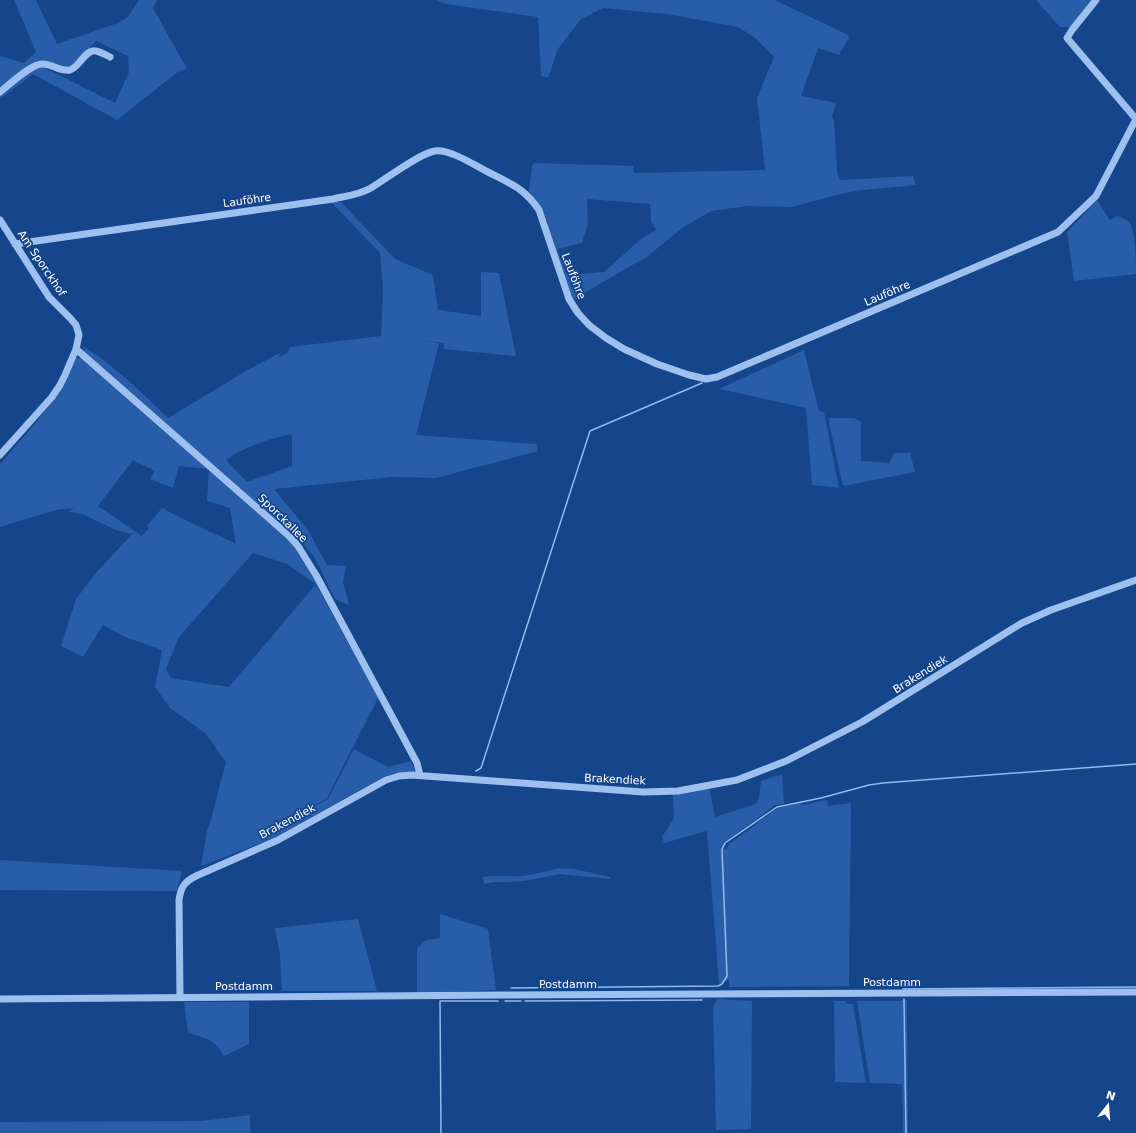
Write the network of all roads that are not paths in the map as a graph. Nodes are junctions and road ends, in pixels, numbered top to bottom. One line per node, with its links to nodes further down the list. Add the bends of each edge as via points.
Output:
1 (1096, 0): 4 (street, via 1067,38)
2 (110, 57): 3 (street, via 96,50 92,51 70,70 43,64 35,65)
3 (0, 92)
4 (1136, 119): 6 (street, Lauföhre, via 1096,196 1058,232 717,377 706,379 689,376 641,358 618,346 589,325 569,298 539,210 531,198 516,186 449,153 435,151 424,154 358,194)
5 (0, 220): 6 (street, Am Sporckhof)
6 (15, 244): 7 (street, Am Sporckhof, via 49,297 76,325 79,335)
7 (76, 349): 8 (street, Am Sporckhof, via 66,374 52,397); 10 (street, Sporckallee, via 298,546 417,763)
8 (0, 455)
9 (1136, 580): 10 (street, Brakendiek, via 1022,623 862,722 786,761 737,780 678,791 643,792)
10 (420, 776): 12 (street, Brakendiek, via 399,776 386,780 278,840 189,879 183,885 179,900)
11 (1136, 992): 12 (street, Postdamm)
12 (180, 997): 13 (street, Postdamm)
13 (0, 999)

